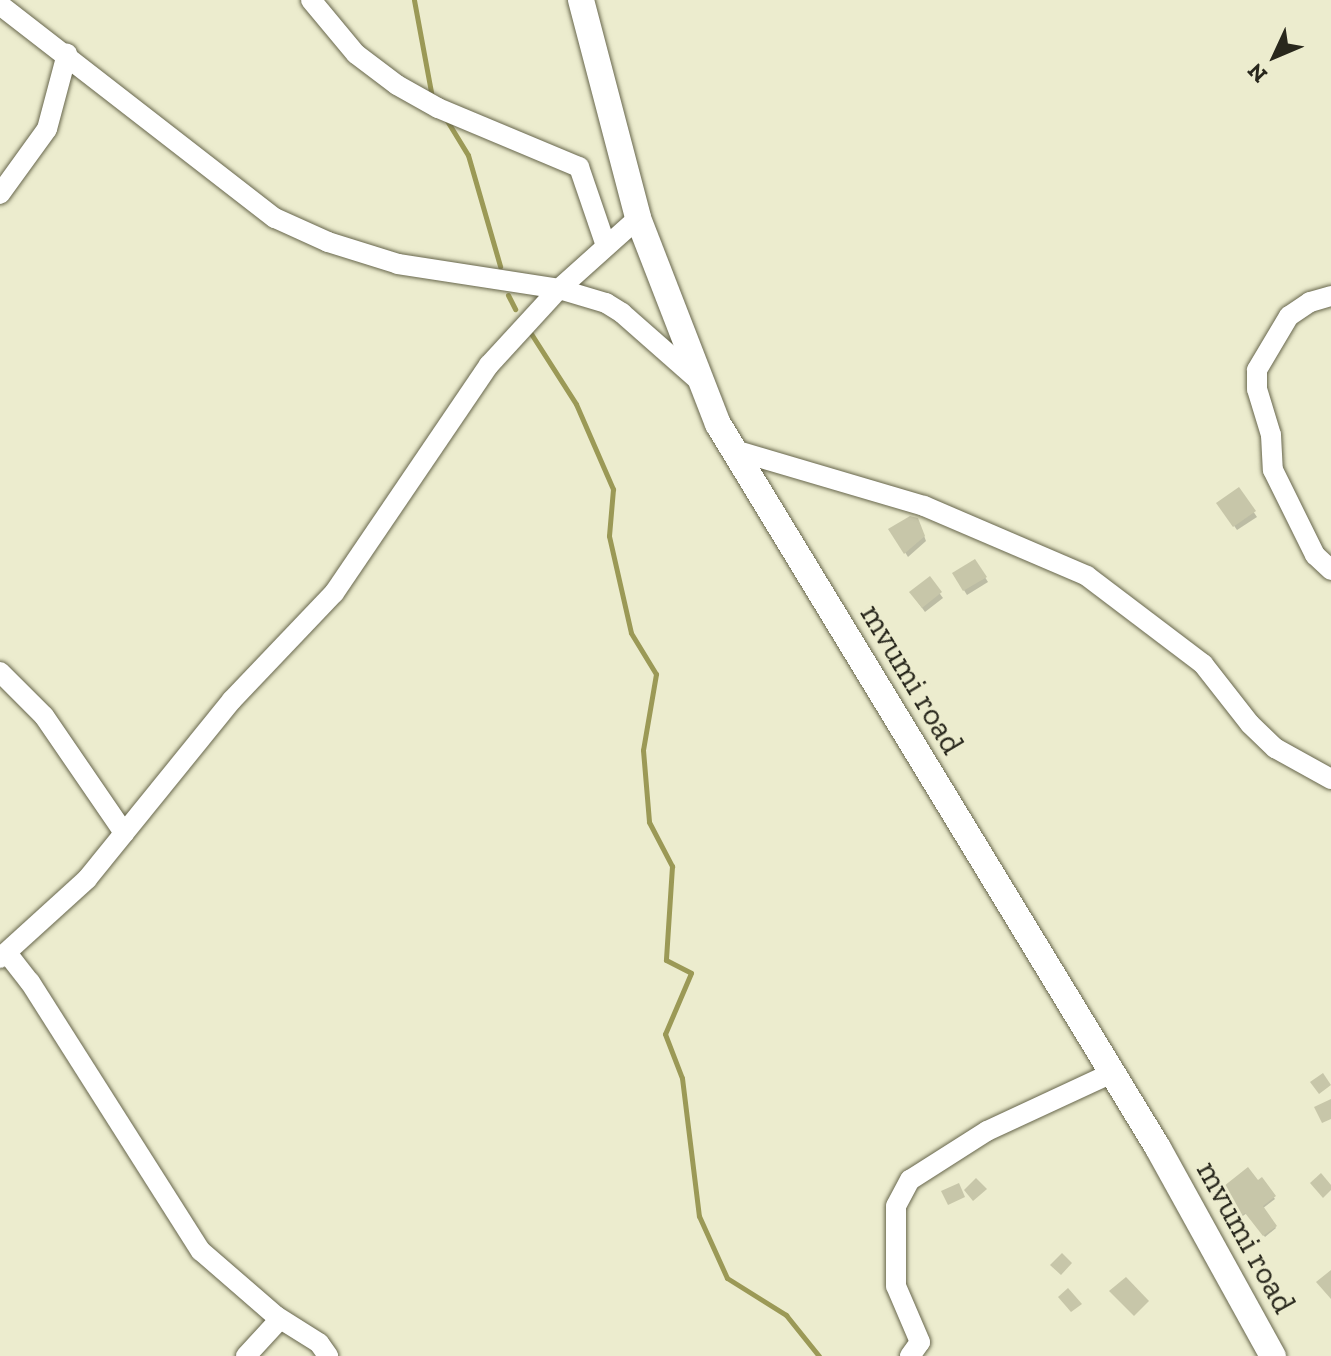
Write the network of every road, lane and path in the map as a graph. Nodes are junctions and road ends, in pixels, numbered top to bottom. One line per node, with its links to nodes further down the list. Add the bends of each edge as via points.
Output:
1 (311, 0): 7 (street, via 356,54 397,85 438,108 579,167)
2 (581, 0): 6 (street, mvumi road)
3 (0, 5): 4 (street)
4 (67, 54): 5 (street, via 47,129); 8 (street, via 275,218 398,264)
5 (0, 194)
6 (638, 218): 7 (street); 10 (street, mvumi road)
7 (606, 246): 8 (street)
8 (559, 289): 10 (street, via 622,313); 15 (street, via 489,365 334,593 232,700)
9 (1331, 296): 12 (street, via 1289,316 1257,370 1257,389 1271,435 1273,470 1315,555)
10 (699, 381): 11 (street, mvumi road)
11 (734, 450): 14 (street, via 924,506 1087,576 1203,664 1275,748); 17 (street, mvumi road)
12 (1331, 570)
13 (0, 672): 15 (street, via 44,716)
14 (1331, 779)
15 (124, 833): 16 (street, via 87,879)
16 (4, 956): 18 (street, via 30,982 201,1251)
17 (1112, 1073): 21 (street, via 987,1131 910,1180 896,1206 896,1286 920,1342); 22 (street, mvumi road)
18 (280, 1319): 19 (street); 20 (street, via 319,1343)
19 (246, 1356)
20 (328, 1356)
21 (910, 1356)
22 (1273, 1356)

